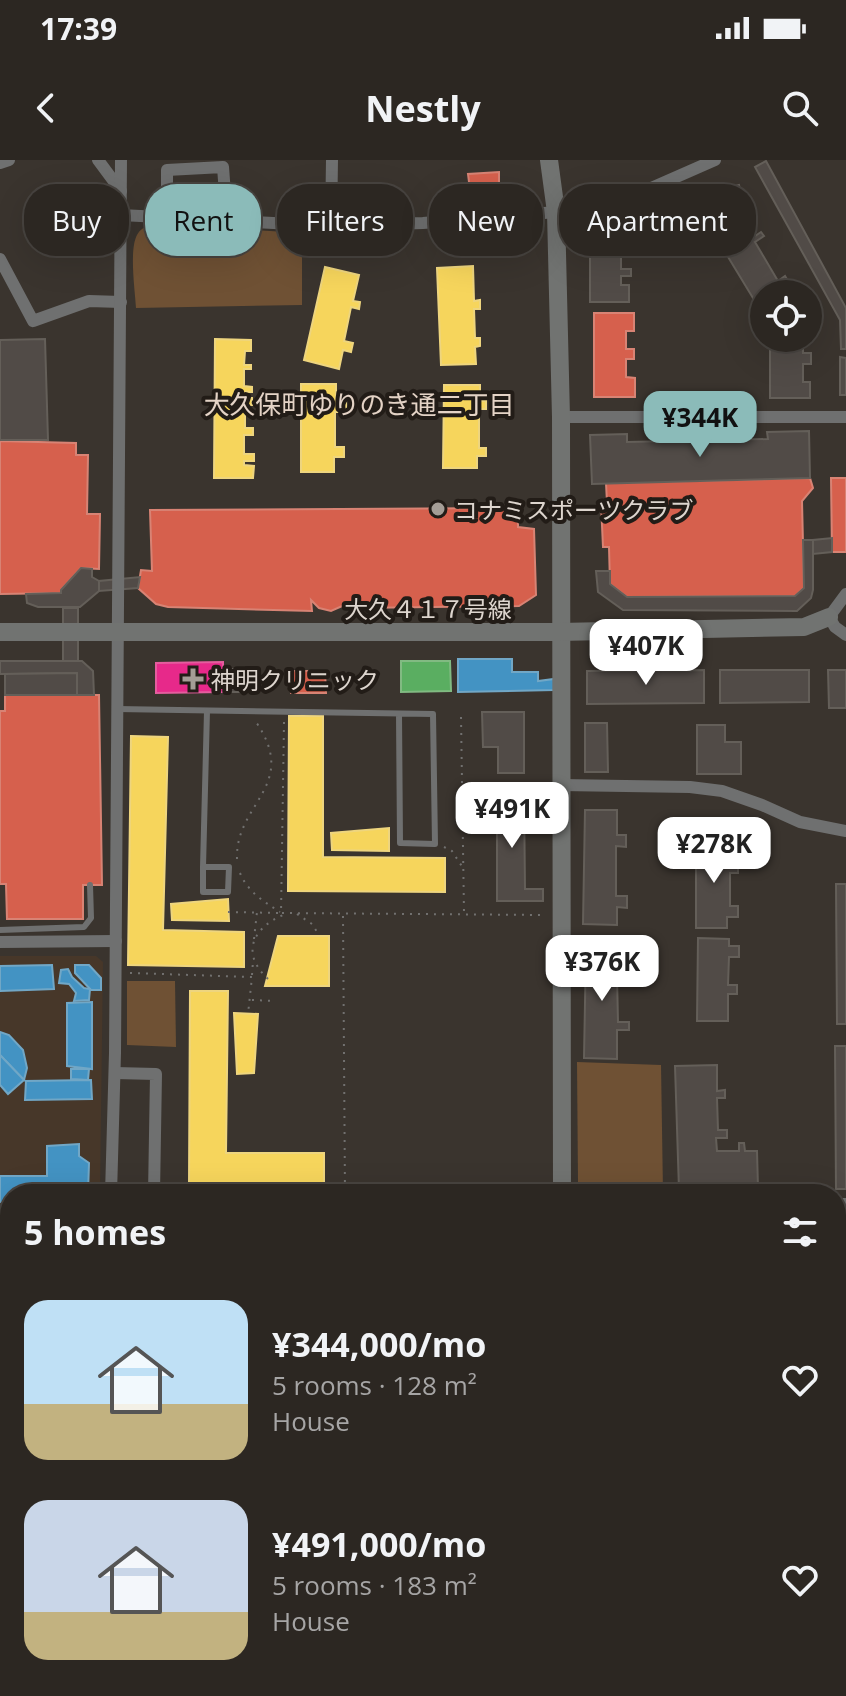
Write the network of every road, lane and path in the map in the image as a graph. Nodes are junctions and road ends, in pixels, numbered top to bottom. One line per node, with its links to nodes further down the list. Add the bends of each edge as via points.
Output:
1 (9, 160): 7 (street)
2 (98, 160): 8 (street)
3 (121, 160): 9 (street)
4 (332, 160): 12 (street)
5 (549, 160): 13 (street)
6 (715, 160): 13 (street, via 649,189)
7 (0, 163)
8 (116, 184)
9 (121, 184)
10 (167, 184): 11 (street, via 167,170 223,167)
11 (224, 184)
12 (332, 184)
13 (556, 212): 14 (street); 18 (street)
14 (413, 223)
15 (121, 256): 17 (street)
16 (0, 259): 17 (street, via 33,321 89,301)
17 (121, 302): 24 (street)
18 (561, 417): 19 (street); 23 (street)
19 (846, 417)
20 (846, 594): 21 (street)
21 (829, 617): 23 (street, 大久４１７号線, via 804,627); 25 (street)
22 (0, 632): 24 (street, 大久４１７号線)
23 (559, 632): 24 (street, 大久４１７号線); 32 (street)
24 (118, 633): 26 (street)
25 (846, 635)
26 (117, 709): 27 (lane); 47 (street)
27 (207, 711): 28 (lane); 34 (lane)
28 (249, 711): 29 (lane); 38 (path, via 264,733 270,772 236,844 237,867 245,885)
29 (284, 712): 30 (lane); 38 (path)
30 (399, 714): 30 (lane, via 433,714 435,844 400,843)
31 (461, 717): 42 (path)
32 (561, 785): 33 (street, via 722,791 800,822); 43 (street)
33 (846, 831)
34 (203, 867): 34 (lane, via 203,892 228,892 229,867)
35 (90, 885): 44 (lane, via 91,918 84,927)
36 (228, 912): 37 (path)
37 (257, 912): 38 (path); 46 (path)
38 (281, 913): 39 (path)
39 (287, 913): 40 (path); 46 (path, via 264,924)
40 (296, 913): 41 (path); 45 (path)
41 (343, 915): 42 (path); 58 (path)
42 (464, 915): 43 (path)
43 (561, 915): 59 (street)
44 (1, 934): 47 (street)
45 (319, 935)
46 (253, 940): 48 (path)
47 (116, 941): 49 (street)
48 (253, 957): 50 (path); 51 (path)
49 (115, 972): 50 (path); 55 (street)
50 (252, 977): 52 (path)
51 (268, 979)
52 (250, 1000): 53 (path); 54 (path)
53 (275, 1001)
54 (248, 1014)
55 (115, 1073): 56 (street); 57 (street, via 156,1074)
56 (111, 1184)
57 (154, 1184)
58 (345, 1184)
59 (562, 1184)

